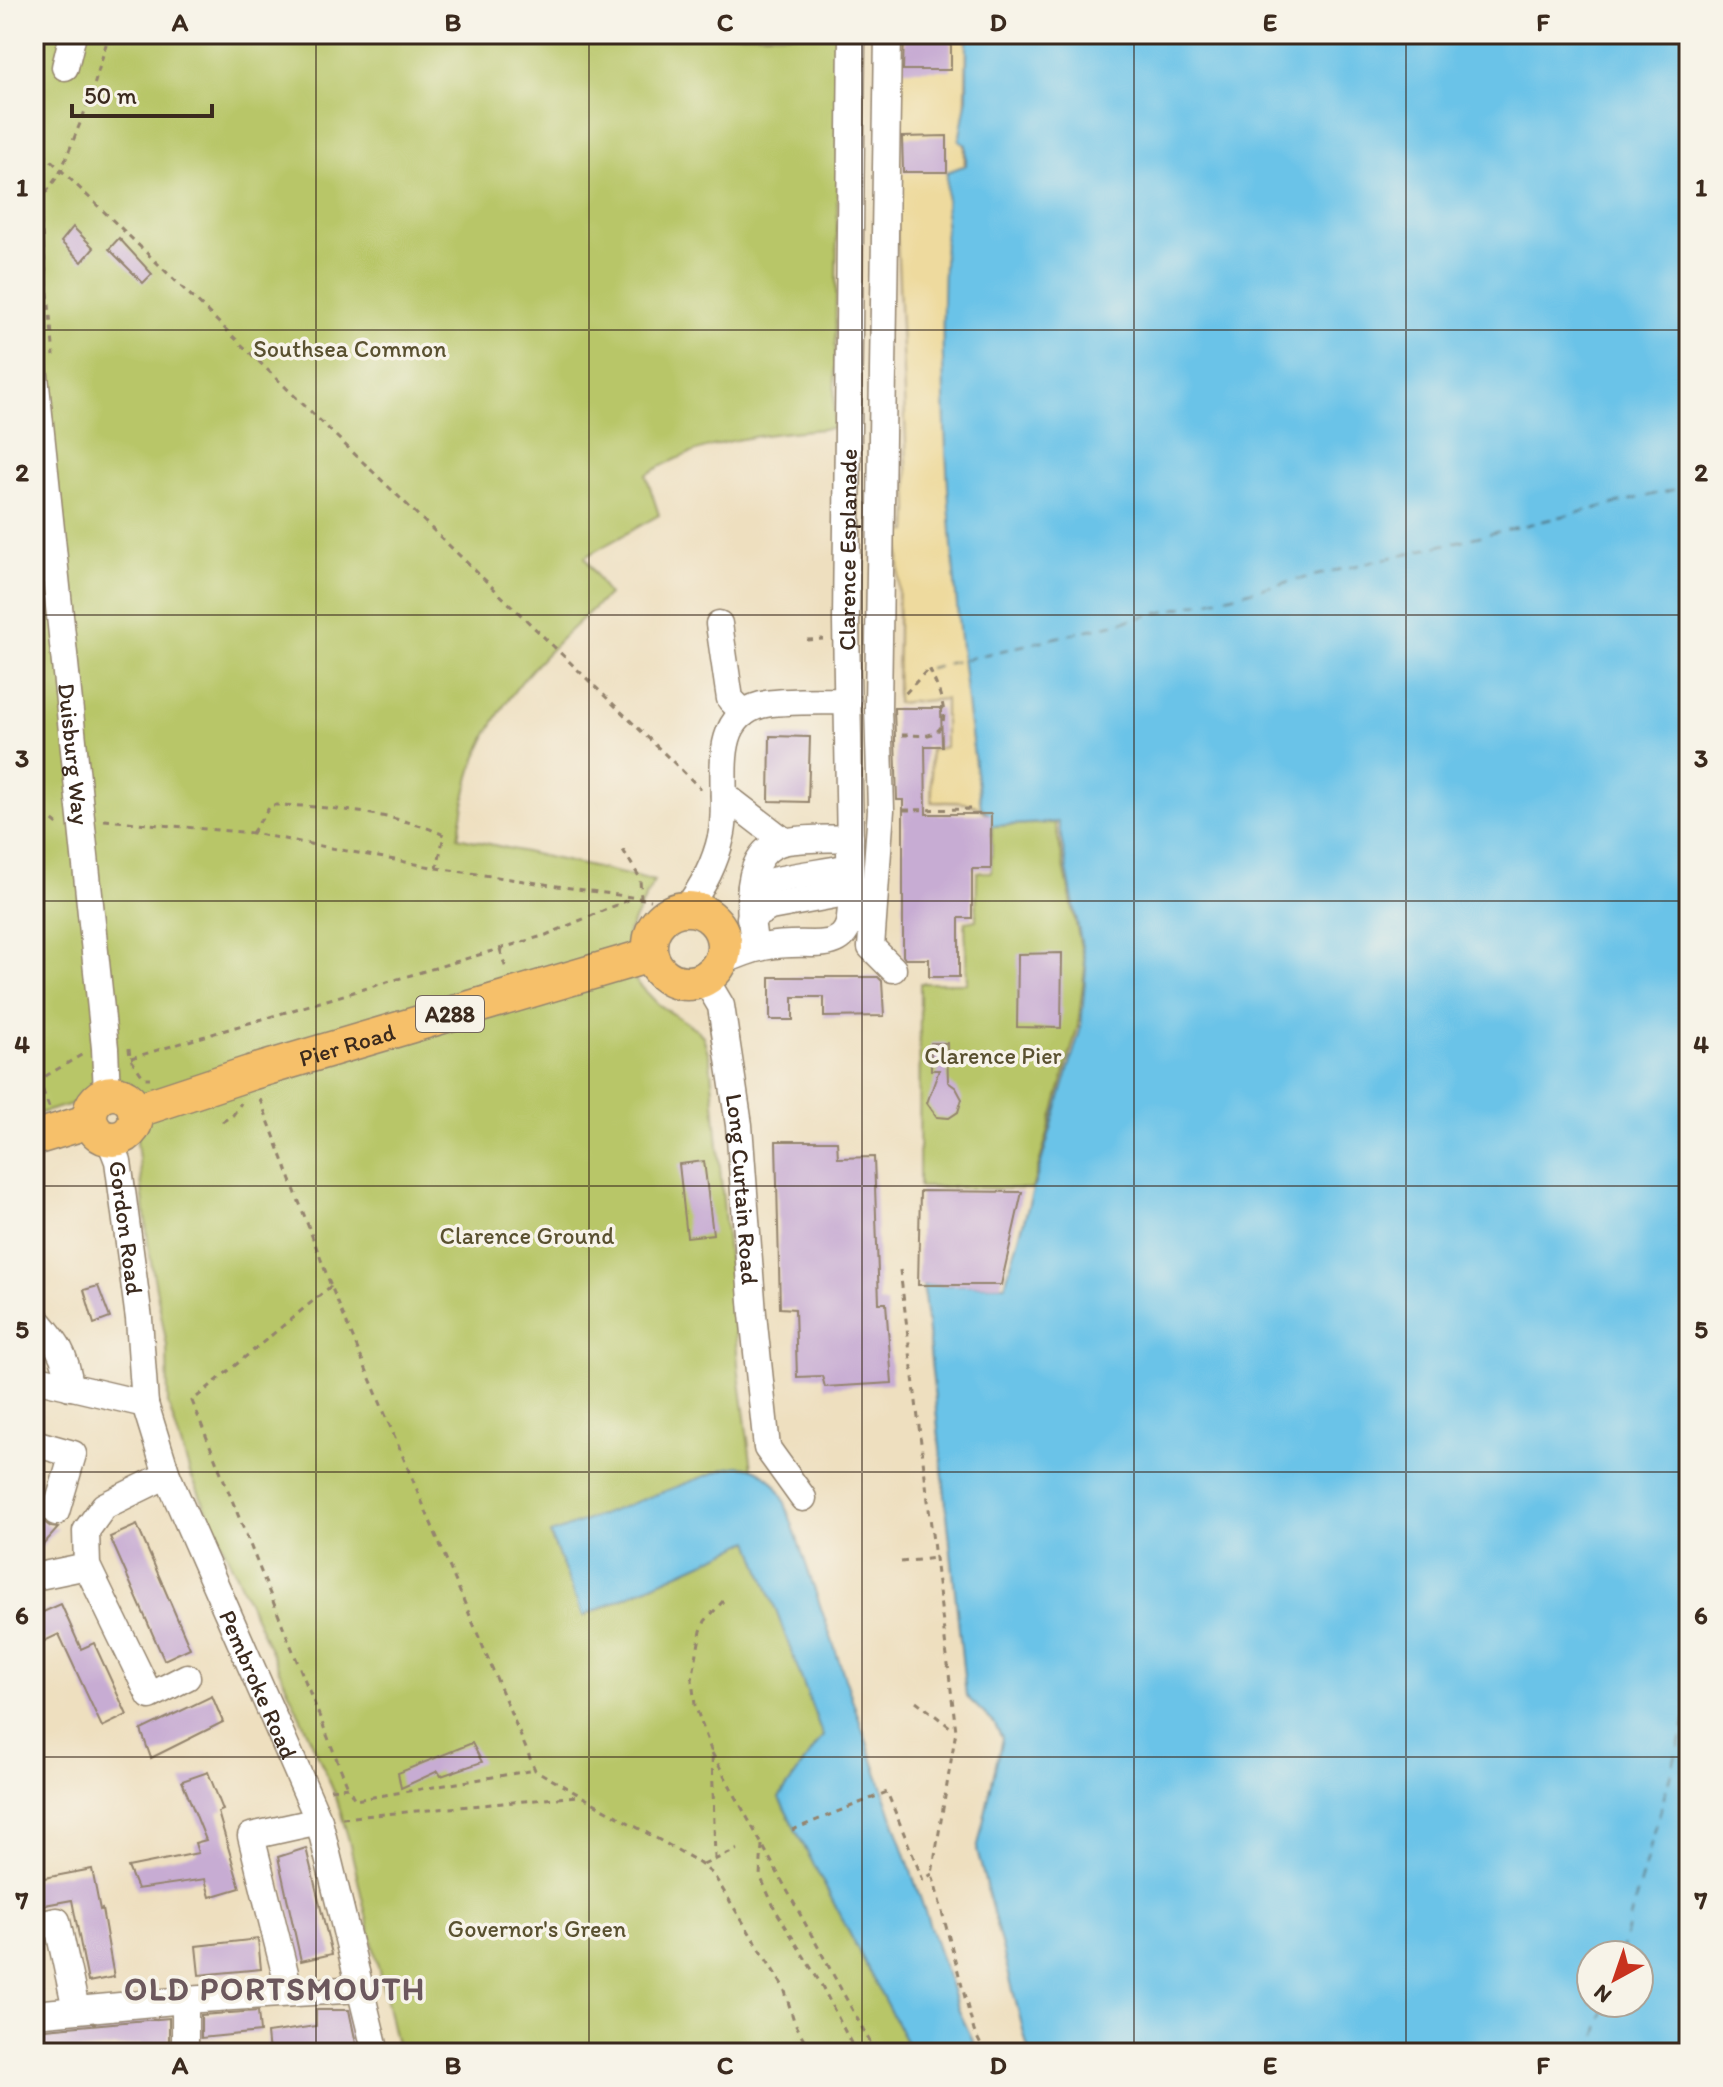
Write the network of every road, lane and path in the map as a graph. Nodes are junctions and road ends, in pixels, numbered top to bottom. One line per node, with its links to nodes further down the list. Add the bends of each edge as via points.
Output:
1 (36, 34): 6 (path)
2 (73, 34): 7 (street)
3 (109, 34): 9 (path)
4 (852, 34): 16 (street, Clarence Esplanade)
5 (888, 34): 22 (street)
6 (34, 52)
7 (65, 67)
8 (34, 144): 9 (path)
9 (61, 171): 10 (path, via 39,203); 19 (path)
10 (34, 185)
11 (34, 366): 49 (street, Duisburg Way)
12 (719, 624): 17 (street, via 730,699)
13 (829, 638): 14 (path)
14 (807, 640)
15 (905, 694): 18 (path, via 929,668 942,698 944,721 931,735)
16 (848, 701): 17 (street, via 761,705); 26 (street, Clarence Esplanade)
17 (744, 713): 19 (street, via 724,745)
18 (906, 735)
19 (713, 792): 27 (street); 35 (street, via 722,834 710,871)
20 (34, 806): 25 (path)
21 (975, 809): 22 (path)
22 (881, 810): 40 (street, via 871,947)
23 (103, 820): 24 (path)
24 (252, 833): 29 (path); 29 (path, via 271,805 309,805 424,825 444,835)
25 (70, 834)
26 (850, 838): 27 (street); 30 (street, Clarence Esplanade)
27 (784, 841): 31 (street, via 765,851 754,866)
28 (623, 850): 33 (path, via 640,878)
29 (437, 868): 32 (path)
30 (850, 879): 31 (street, via 782,877); 36 (street); 37 (street, Clarence Esplanade, via 849,927 840,939)
31 (751, 887): 36 (street)
32 (633, 898): 33 (path); 38 (path)
33 (641, 899): 34 (path)
34 (651, 900)
35 (686, 909): 39 (main road, via 657,923); 41 (main road, via 699,911 718,926 724,950)
36 (750, 918): 37 (street)
37 (755, 947): 41 (street, Clarence Esplanade)
38 (500, 949): 42 (path); 44 (path)
39 (650, 955): 41 (main road, via 655,966 683,983); 49 (main road, Pier Road / A288)
40 (893, 969)
41 (713, 970): 61 (street, Long Curtain Road, via 739,1125 767,1448)
42 (509, 978)
43 (92, 1048): 45 (path)
44 (130, 1058)
45 (37, 1081): 48 (path)
46 (259, 1097): 53 (path)
47 (242, 1103): 50 (path)
48 (49, 1107)
49 (110, 1116): 51 (main road, Pier Road / A288); 55 (street, Gordon Road)
50 (222, 1122)
51 (34, 1138)
52 (900, 1270): 63 (path)
53 (331, 1286): 72 (path); 73 (path, via 192,1401)
54 (34, 1316): 57 (street, via 58,1343)
55 (139, 1319): 58 (street, Pembroke Road)
56 (34, 1378): 57 (street)
57 (70, 1387): 58 (street)
58 (145, 1404): 60 (street, Pembroke Road)
59 (34, 1443): 62 (street, via 73,1454)
60 (167, 1475): 65 (street, via 104,1506 86,1531); 74 (street, Pembroke Road)
61 (803, 1498)
62 (56, 1512)
63 (935, 1558): 64 (path); 70 (path)
64 (901, 1562)
65 (87, 1566): 66 (street); 68 (street, via 150,1696)
66 (34, 1577)
67 (723, 1601): 71 (path, via 701,1631 692,1680)
68 (187, 1677)
69 (916, 1701): 70 (path)
70 (956, 1731): 82 (path)
71 (712, 1753): 78 (path); 80 (path)
72 (535, 1770): 73 (path, via 355,1800); 75 (path)
73 (348, 1787): 74 (path)
74 (307, 1794): 76 (street, Pembroke Road)
75 (578, 1795): 76 (path); 81 (path)
76 (319, 1821): 84 (street, Pembroke Road); 85 (street, via 251,1836)
77 (792, 1830): 82 (path, via 887,1792 923,1880)
78 (762, 1845): 92 (path, via 760,1876); 93 (path)
79 (738, 1849): 80 (path)
80 (715, 1859): 81 (path)
81 (703, 1865): 91 (path, via 784,1988)
82 (932, 1874): 94 (path, via 974,2031)
83 (34, 1926): 87 (street, via 57,1921)
84 (359, 1989): 85 (street); 90 (street, Pembroke Road)
85 (290, 1993): 86 (street)
86 (185, 2000): 87 (street); 89 (street)
87 (76, 2009): 88 (street)
88 (34, 2014)
89 (185, 2053)
90 (376, 2053)
91 (811, 2053)
92 (856, 2053)
93 (876, 2053)
94 (985, 2053)

